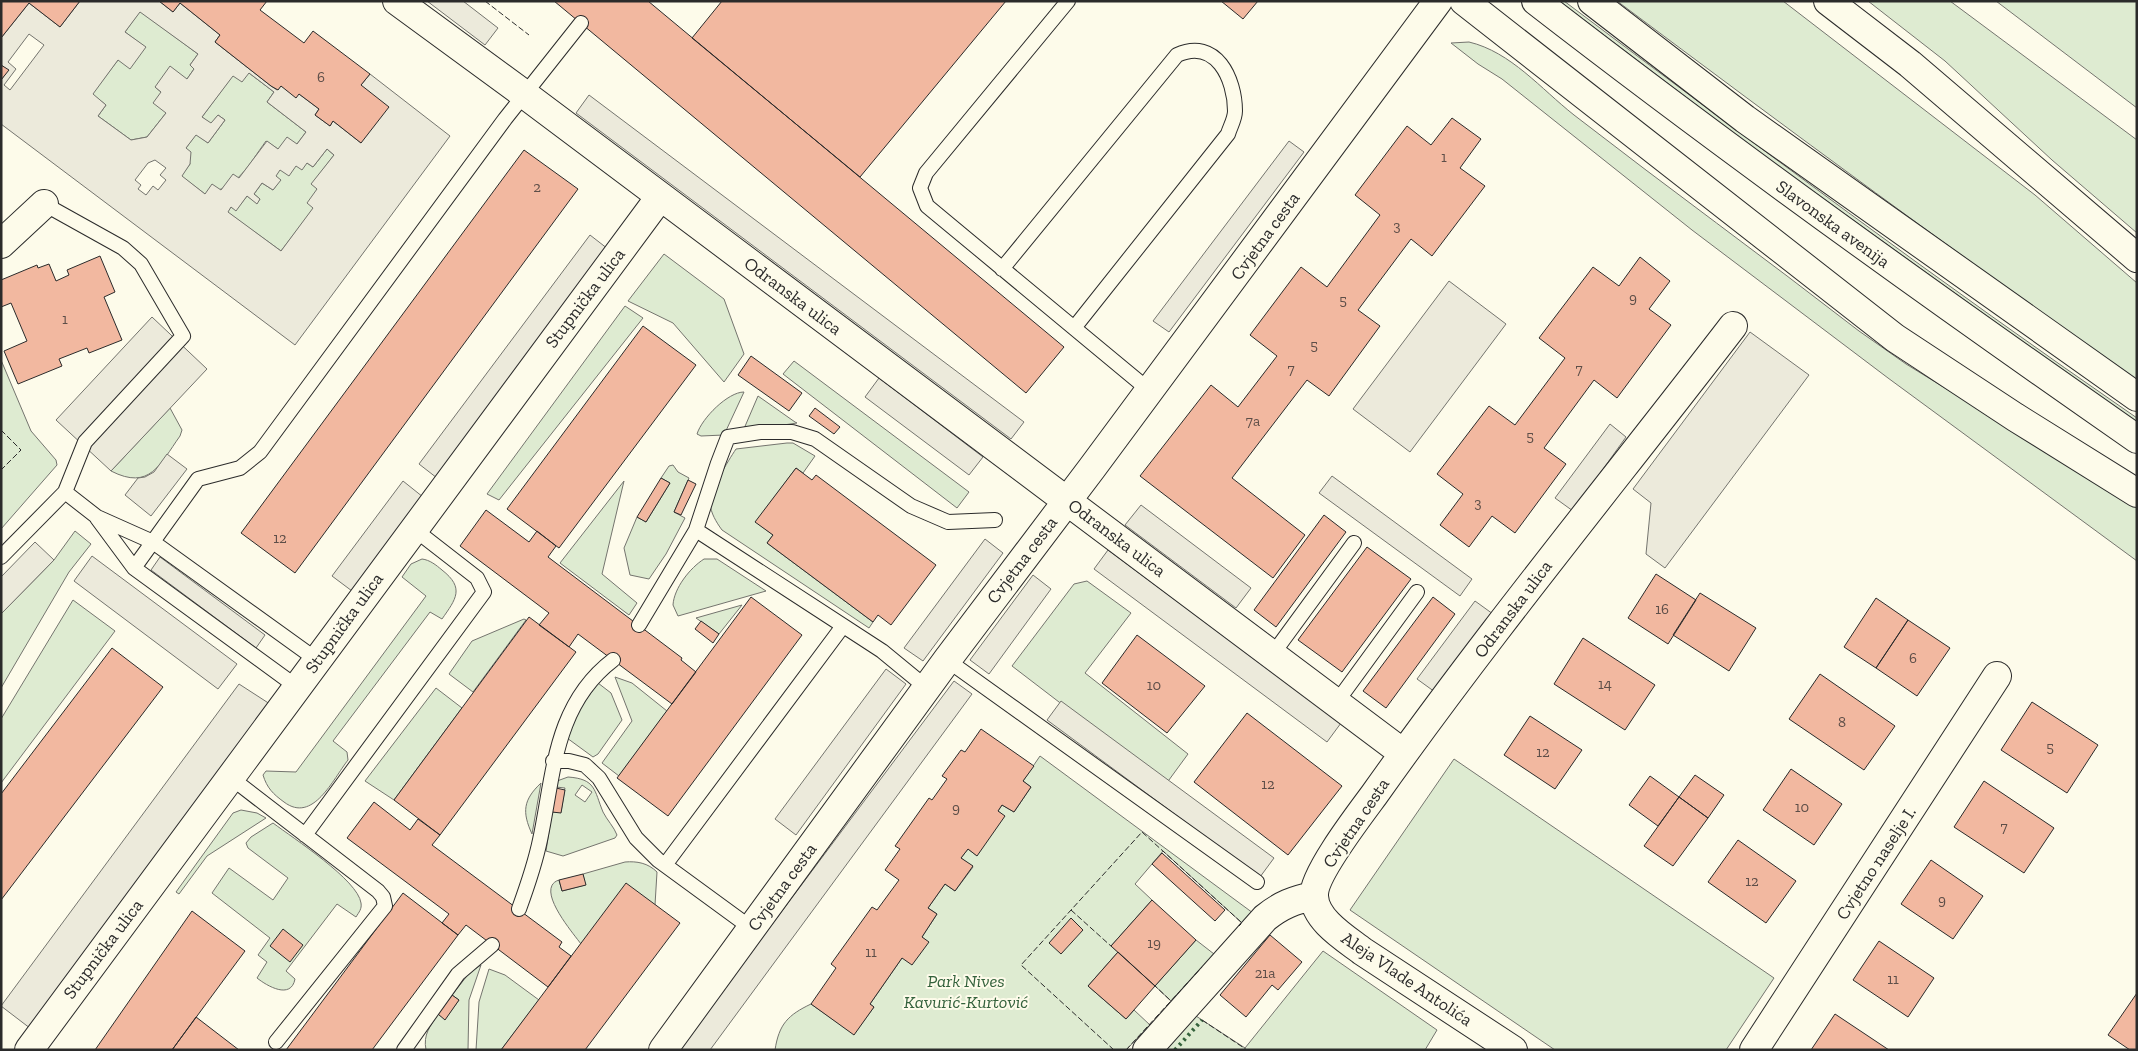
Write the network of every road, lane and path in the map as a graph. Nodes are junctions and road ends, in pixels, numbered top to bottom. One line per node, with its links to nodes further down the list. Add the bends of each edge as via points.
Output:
1 (397, 1): 9 (street, Odranska ulica)
2 (1068, 1): 14 (lane, via 926,173 920,188 927,206)
3 (1438, 1): 17 (street, Cvjetna cesta)
4 (1464, 1): 21 (street, via 1895,338)
5 (1536, 1): 19 (street, Slavonska avenija, via 1799,200)
6 (1592, 1): 18 (street, Slavonska avenija, via 1753,124)
7 (1828, 1): 13 (street, via 1910,64)
8 (581, 23): 9 (lane)
9 (524, 94): 10 (street, Odranska ulica); 27 (lane, via 260,452 240,468 198,479)
10 (660, 197): 22 (street, Odranska ulica); 25 (street, Stupnička ulica)
11 (44, 204): 12 (street); 20 (lane, via 123,248 141,264 183,336 85,442)
12 (1, 244)
13 (2137, 258)
14 (1002, 269): 16 (lane); 16 (lane, via 1177,55 1189,50 1202,50 1213,56 1232,88 1235,113 1228,134)
15 (1733, 326): 42 (street, Odranska ulica)
16 (1074, 328): 17 (lane)
17 (1150, 391): 22 (street, Cvjetna cesta)
18 (2137, 397)
19 (2137, 439)
20 (65, 492): 23 (lane); 29 (lane)
21 (2137, 493)
22 (1068, 501): 34 (street, Odranska ulica); 37 (street, Cvjetna cesta)
23 (97, 517): 27 (lane); 30 (lane)
24 (995, 520): 26 (lane, via 948,522 911,506 815,438 792,432 760,432 728,437)
25 (414, 529): 35 (street, Stupnička ulica); 45 (lane, via 477,578 484,592)
26 (696, 530): 32 (lane); 33 (lane)
27 (152, 542): 30 (lane); 35 (lane)
28 (1354, 543): 34 (lane)
29 (1, 557)
30 (134, 568): 39 (lane)
31 (1417, 592): 41 (lane)
32 (639, 625)
33 (842, 626): 40 (lane, via 891,657); 46 (lane)
34 (1272, 655): 41 (street, Odranska ulica)
35 (317, 660): 39 (street, Stupnička ulica)
36 (613, 660): 43 (lane, via 597,672 582,691)
37 (947, 660): 40 (street, Cvjetna cesta); 47 (lane)
38 (1997, 676): 58 (street, Cvjetno naselje I.)
39 (297, 687): 44 (street, Stupnička ulica)
40 (927, 688): 50 (street, Cvjetna cesta)
41 (1336, 703): 42 (street, Odranska ulica)
42 (1403, 753): 48 (street, Cvjetna cesta, via 1321,874)
43 (553, 761): 46 (lane, via 585,766 599,778 636,838); 49 (lane, via 540,840)
44 (230, 777): 45 (lane); 53 (street, Stupnička ulica)
45 (305, 835): 52 (lane, via 378,891 385,906)
46 (665, 866): 50 (lane)
47 (1257, 882)
48 (1314, 896): 56 (street, via 1294,900 1265,918); 57 (street, Aleja Vlade Antolića, via 1317,908 1339,934)
49 (519, 910)
50 (751, 928): 55 (street, Cvjetna cesta)
51 (492, 945): 54 (lane, via 458,974)
52 (276, 1042)
53 (29, 1050)
54 (404, 1050)
55 (663, 1050)
56 (1147, 1050)
57 (1513, 1050)
58 (1754, 1050)

